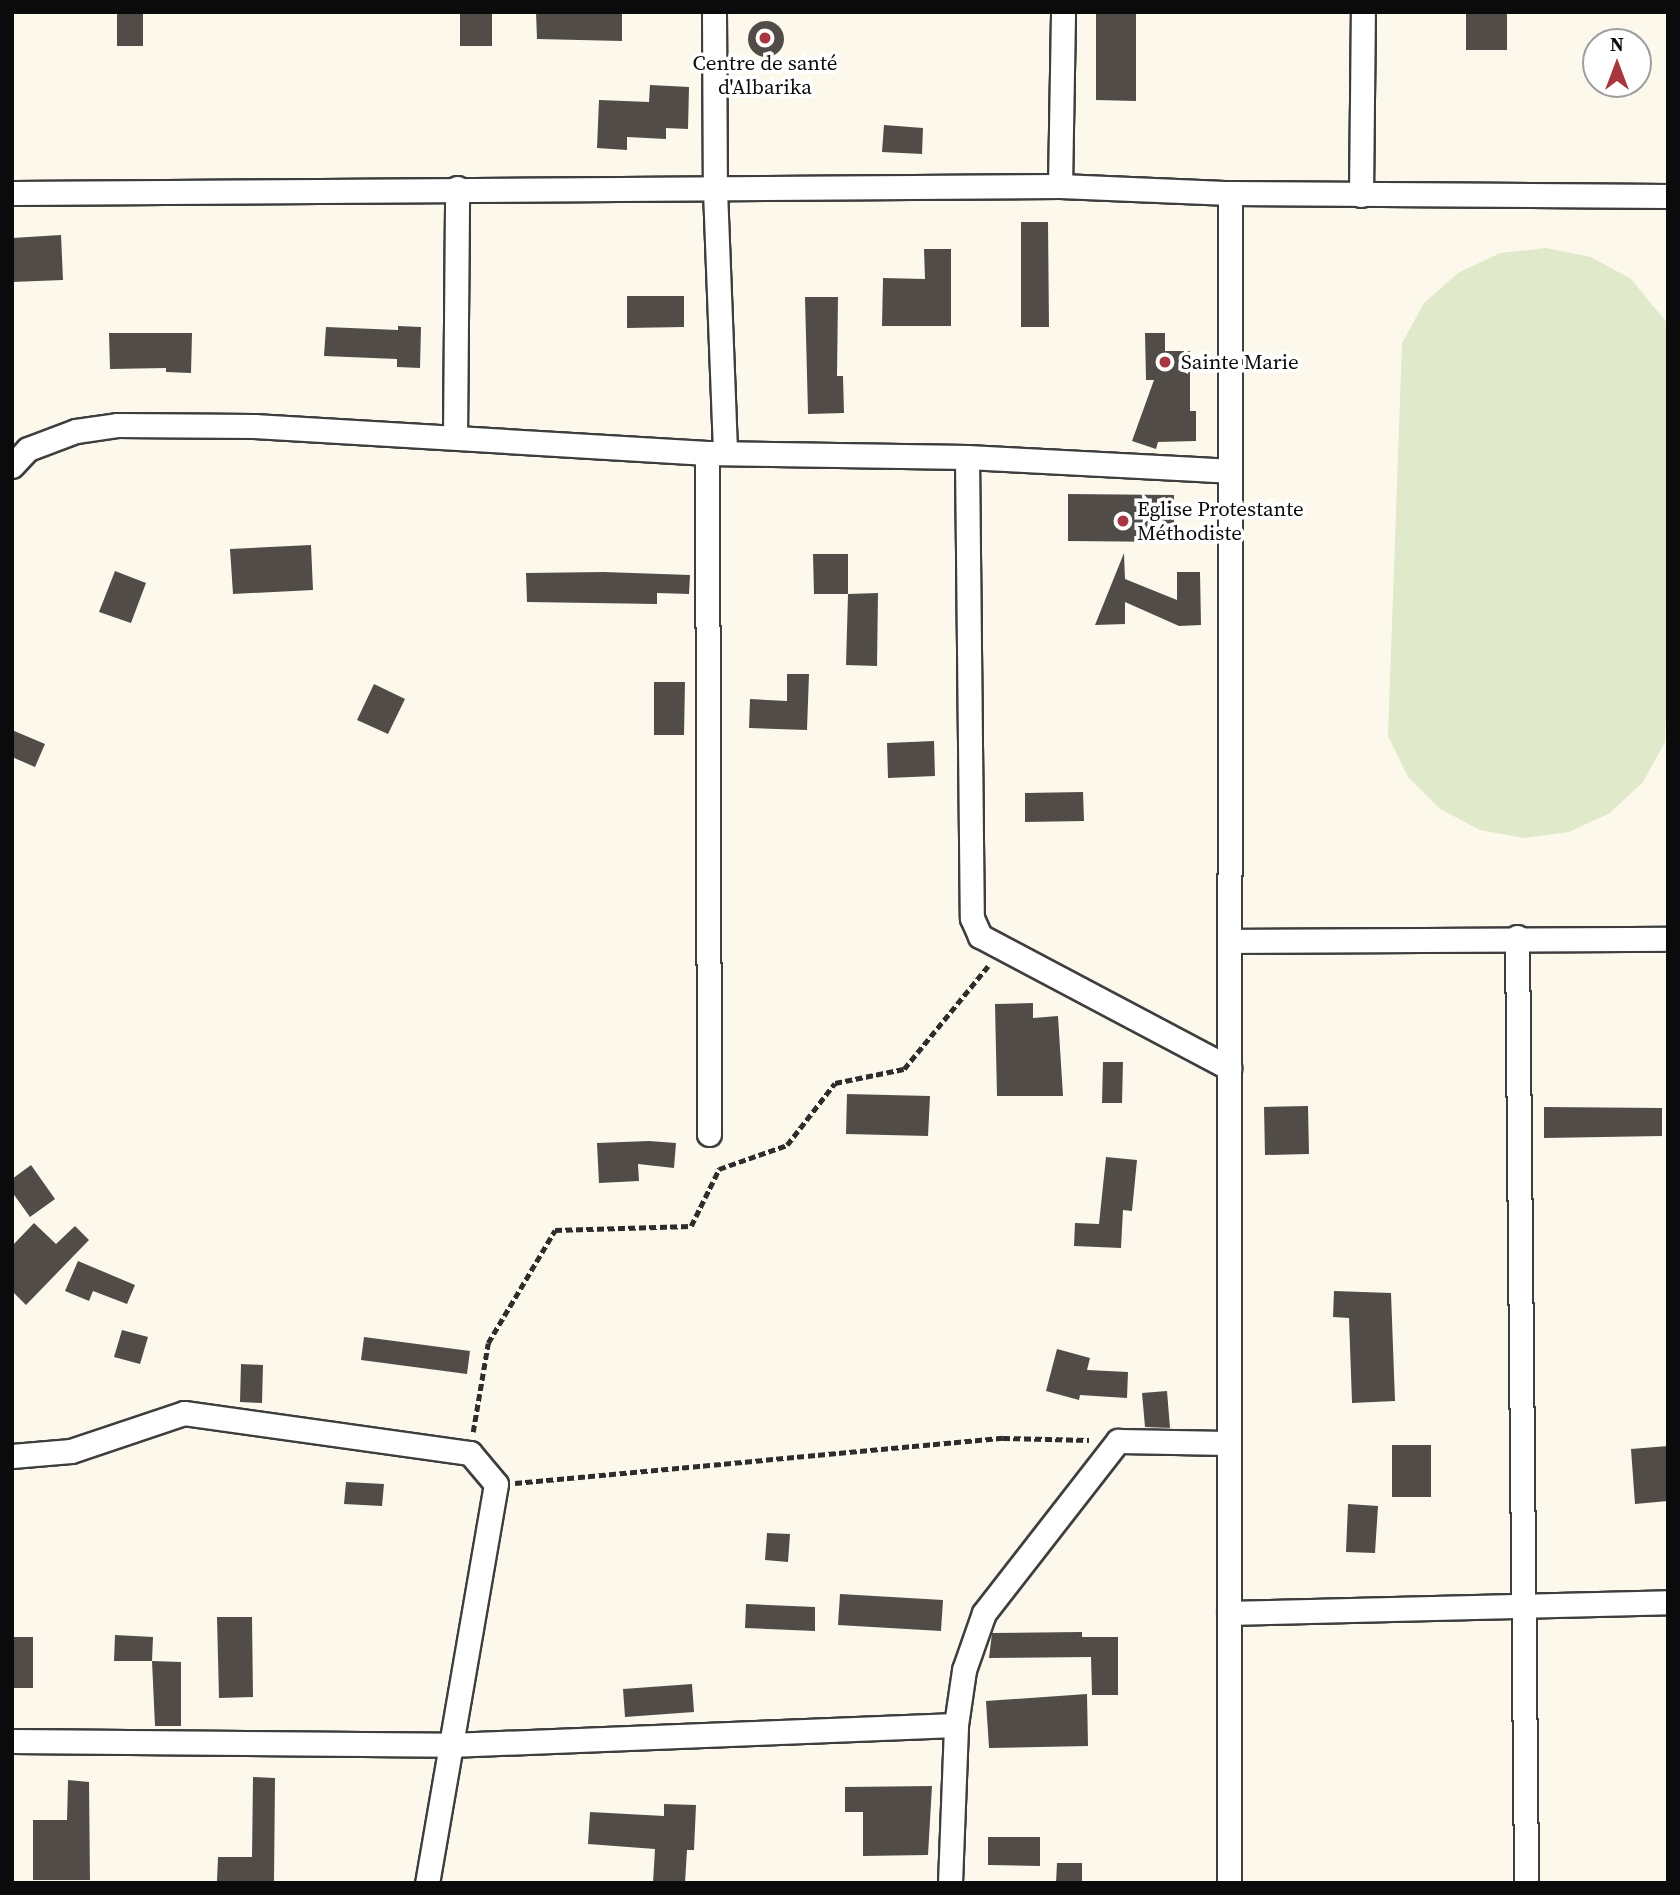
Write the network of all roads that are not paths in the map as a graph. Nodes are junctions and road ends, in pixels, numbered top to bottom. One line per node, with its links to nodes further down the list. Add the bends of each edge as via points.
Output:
1 (714, 12): 6 (street)
2 (1063, 12): 4 (street)
3 (1363, 12): 9 (street)
4 (1060, 186): 6 (street); 8 (street)
5 (457, 188): 6 (street); 7 (street); 11 (street)
6 (715, 190): 12 (street)
7 (12, 193)
8 (1230, 193): 9 (street); 15 (street)
9 (1362, 195): 10 (street)
10 (1668, 196)
11 (455, 437): 12 (street); 14 (street, via 254,426 117,425 76,431 28,449)
12 (716, 452): 13 (street); 20 (street)
13 (967, 457): 15 (street); 19 (street, via 972,918 980,936 1002,949)
14 (12, 466)
15 (1230, 471): 18 (street)
16 (1517, 937): 17 (street); 18 (street); 24 (street)
17 (1668, 939)
18 (1229, 942): 19 (street)
19 (1229, 1068): 21 (street)
20 (709, 1134)
21 (1229, 1443): 25 (street); 26 (street, via 1118,1441 984,1613 964,1670)
22 (12, 1456): 28 (street, via 71,1451 184,1413 470,1453 496,1484)
23 (1668, 1602): 24 (street)
24 (1523, 1607): 25 (street); 32 (street)
25 (1229, 1613): 31 (street)
26 (956, 1725): 28 (street); 30 (street)
27 (12, 1741): 28 (street)
28 (450, 1745): 29 (street)
29 (427, 1883)
30 (950, 1883)
31 (1229, 1883)
32 (1526, 1883)

